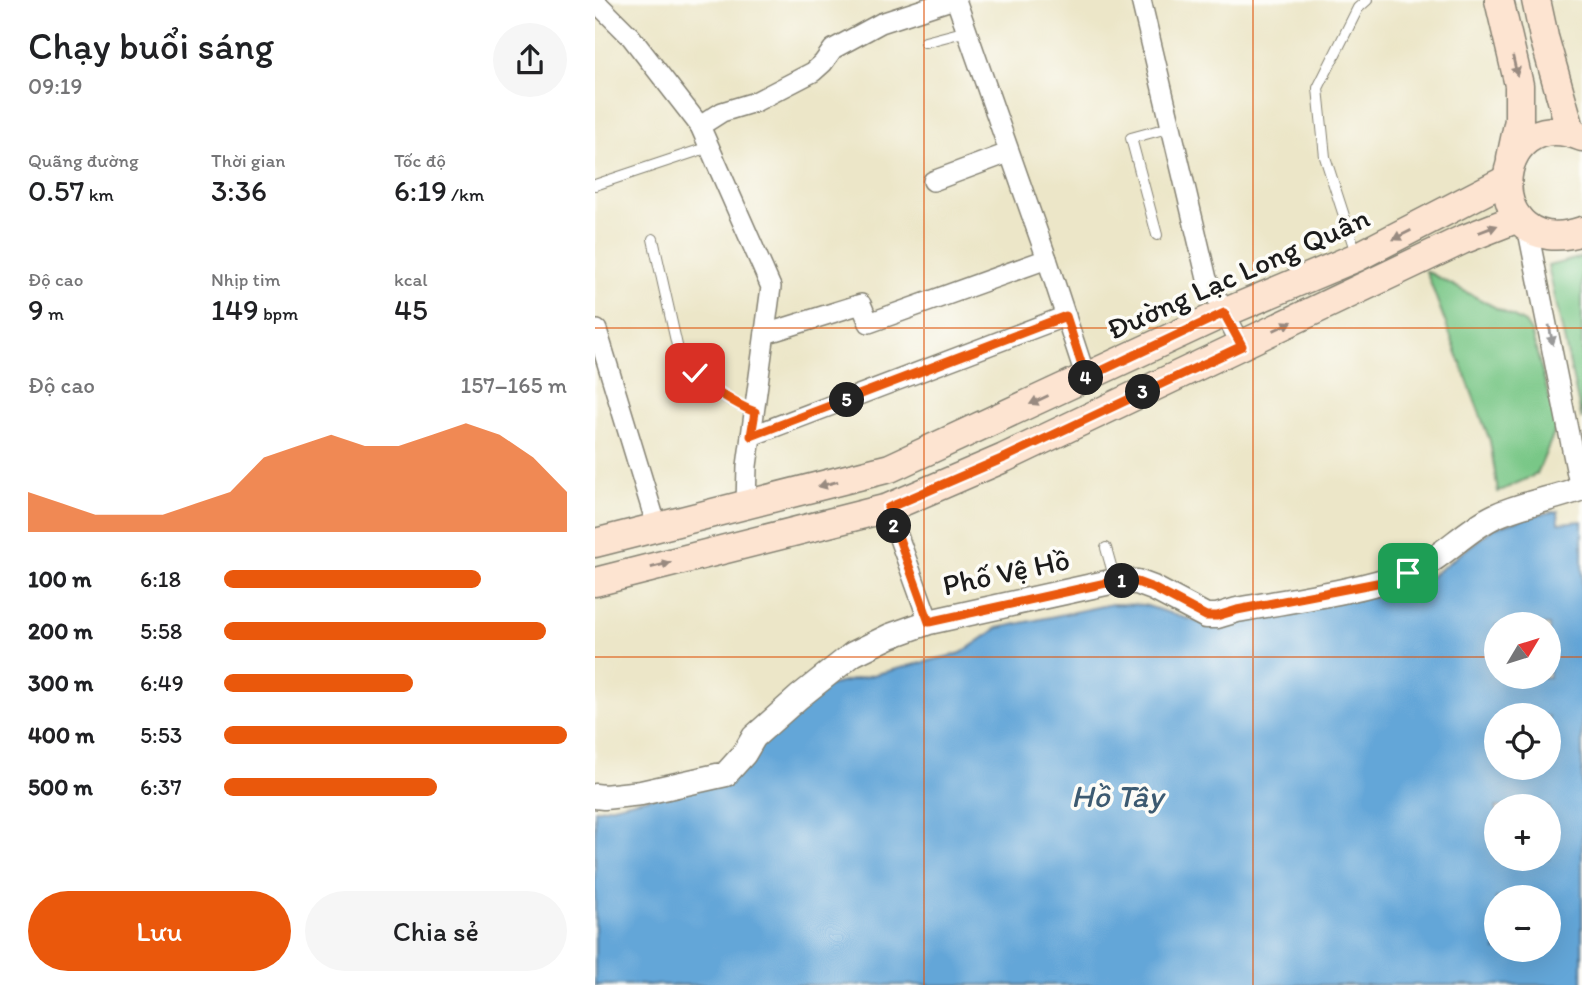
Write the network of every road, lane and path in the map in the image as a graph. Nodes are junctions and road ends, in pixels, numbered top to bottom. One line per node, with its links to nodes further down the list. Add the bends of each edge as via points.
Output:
1 (954, 0): 7 (street); 9 (street, via 881,23 833,49 813,72)
2 (1141, 0): 10 (street)
3 (1367, 0): 21 (lane, via 1358,8 1318,88 1325,157)
4 (1499, 0): 14 (main road, one-way to 14, via 1519,85 1519,120)
5 (1536, 0): 11 (main road)
6 (595, 2): 9 (street, via 631,37)
7 (967, 32): 8 (lane); 13 (street)
8 (925, 42)
9 (699, 126): 12 (street)
10 (1171, 127): 19 (lane, via 1131,138); 23 (street, via 1207,279)
11 (1577, 134): 14 (main road, via 1541,133 1517,150)
12 (709, 147): 16 (lane); 26 (street, via 771,287)
13 (1009, 153): 15 (street); 22 (street)
14 (1507, 171): 17 (main road, via 1511,206); 21 (main road, Đường Lạc Long Quân, one-way to 21)
15 (933, 181)
16 (595, 185)
17 (1523, 222): 18 (main road, via 1553,236); 27 (main road, one-way to 17, via 1462,240); 31 (street, one-way to 31)
18 (1582, 231)
19 (1157, 235)
20 (653, 239): 29 (lane, via 682,357 711,387)
21 (1357, 257): 23 (main road, Đường Lạc Long Quân)
22 (1047, 259): 24 (street); 26 (street, via 869,323 861,304)
23 (1224, 313): 27 (street); 28 (main road, Đường Lạc Long Quân)
24 (1066, 316): 28 (street); 30 (street)
25 (597, 330): 34 (street)
26 (765, 334): 29 (street)
27 (1242, 346): 33 (main road)
28 (1086, 378): 32 (main road, Đường Lạc Long Quân, one-way to 32, via 890,468)
29 (755, 412): 30 (street)
30 (751, 436): 32 (street)
31 (1581, 489): 37 (street, Phố Vệ Hồ, via 1493,517 1408,573 1217,616 1206,616 1137,582)
32 (746, 505): 34 (main road, Đường Lạc Long Quân)
33 (888, 508): 38 (main road, one-way to 33); 39 (street)
34 (657, 527): 35 (main road, Đường Lạc Long Quân)
35 (595, 543)
36 (1106, 548): 37 (lane)
37 (1115, 581): 39 (street, Phố Vệ Hồ)
38 (595, 582)
39 (929, 622): 40 (street, Phố Vệ Hồ, via 853,654 754,737 726,774 641,793)
40 (595, 796)

